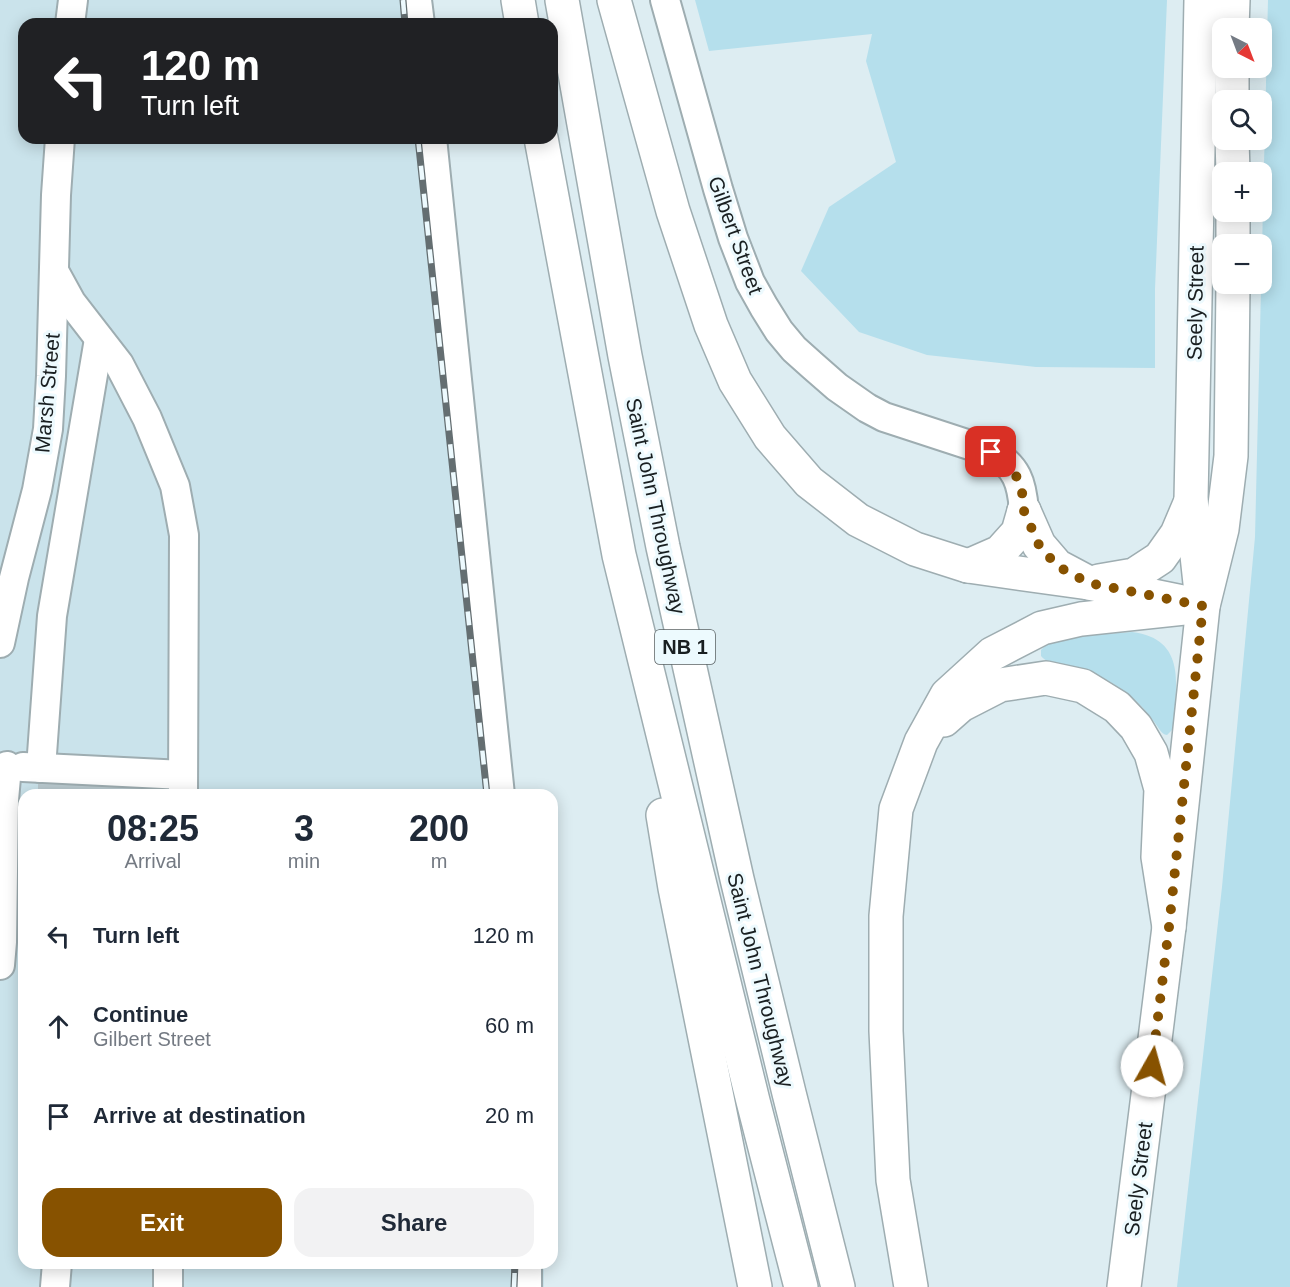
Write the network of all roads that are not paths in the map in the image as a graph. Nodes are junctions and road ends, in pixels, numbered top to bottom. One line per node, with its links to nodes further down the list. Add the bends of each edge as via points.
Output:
1 (73, 0): 9 (street)
2 (417, 0): 10 (street)
3 (518, 0): 11 (main road)
4 (562, 0): 41 (main road, Saint John Throughway / NB 1, via 663,547 737,879)
5 (614, 0): 22 (main road, via 670,201 711,325 735,381 770,437 809,482 858,520 915,549)
6 (665, 0): 20 (street, Gilbert Street, via 733,238 750,282 779,331 837,387 867,408 1003,459 1019,481)
7 (1201, 0): 19 (main road, Seely Street)
8 (1233, 0): 12 (main road)
9 (71, 18)
10 (419, 18)
11 (521, 18)
12 (1232, 18)
13 (60, 144): 16 (street, Marsh Street)
14 (433, 144): 30 (street)
15 (542, 144): 21 (main road, Saint John Throughway / NB 1)
16 (54, 271): 18 (street); 25 (street, Marsh Street, via 48,429)
17 (1233, 294): 24 (main road, Seely Street, via 1231,456 1222,529)
18 (99, 339): 28 (street, via 52,616); 29 (street, via 119,364 147,418 175,486 181,516)
19 (1191, 500): 23 (main road, via 1177,534 1160,558 1134,575); 24 (main road, Seely Street)
20 (1024, 511): 22 (main road, via 1017,532 1000,552); 23 (main road, via 1039,545 1057,566)
21 (620, 555): 39 (main road, via 675,888); 40 (main road, Saint John Throughway / NB 1)
22 (968, 566): 23 (main road)
23 (1089, 583): 24 (main road)
24 (1203, 606): 26 (main road, via 1042,628 992,654 947,695); 31 (main road, Seely Street)
25 (0, 643)
26 (921, 742): 31 (main road, via 961,705 1000,685 1046,678 1083,686 1117,707 1151,753 1161,789 1158,857); 42 (main road, via 896,809 886,916 886,1031 893,1180)
27 (4, 765): 28 (street); 32 (street)
28 (41, 768): 29 (street)
29 (183, 785)
30 (499, 789)
31 (1169, 927): 43 (main road, Seely Street)
32 (6, 950)
33 (56, 1269): 36 (street)
34 (168, 1269): 37 (street)
35 (527, 1269): 38 (street)
36 (55, 1287)
37 (168, 1287)
38 (527, 1287)
39 (755, 1287)
40 (801, 1287)
41 (838, 1287)
42 (911, 1287)
43 (1124, 1287)

